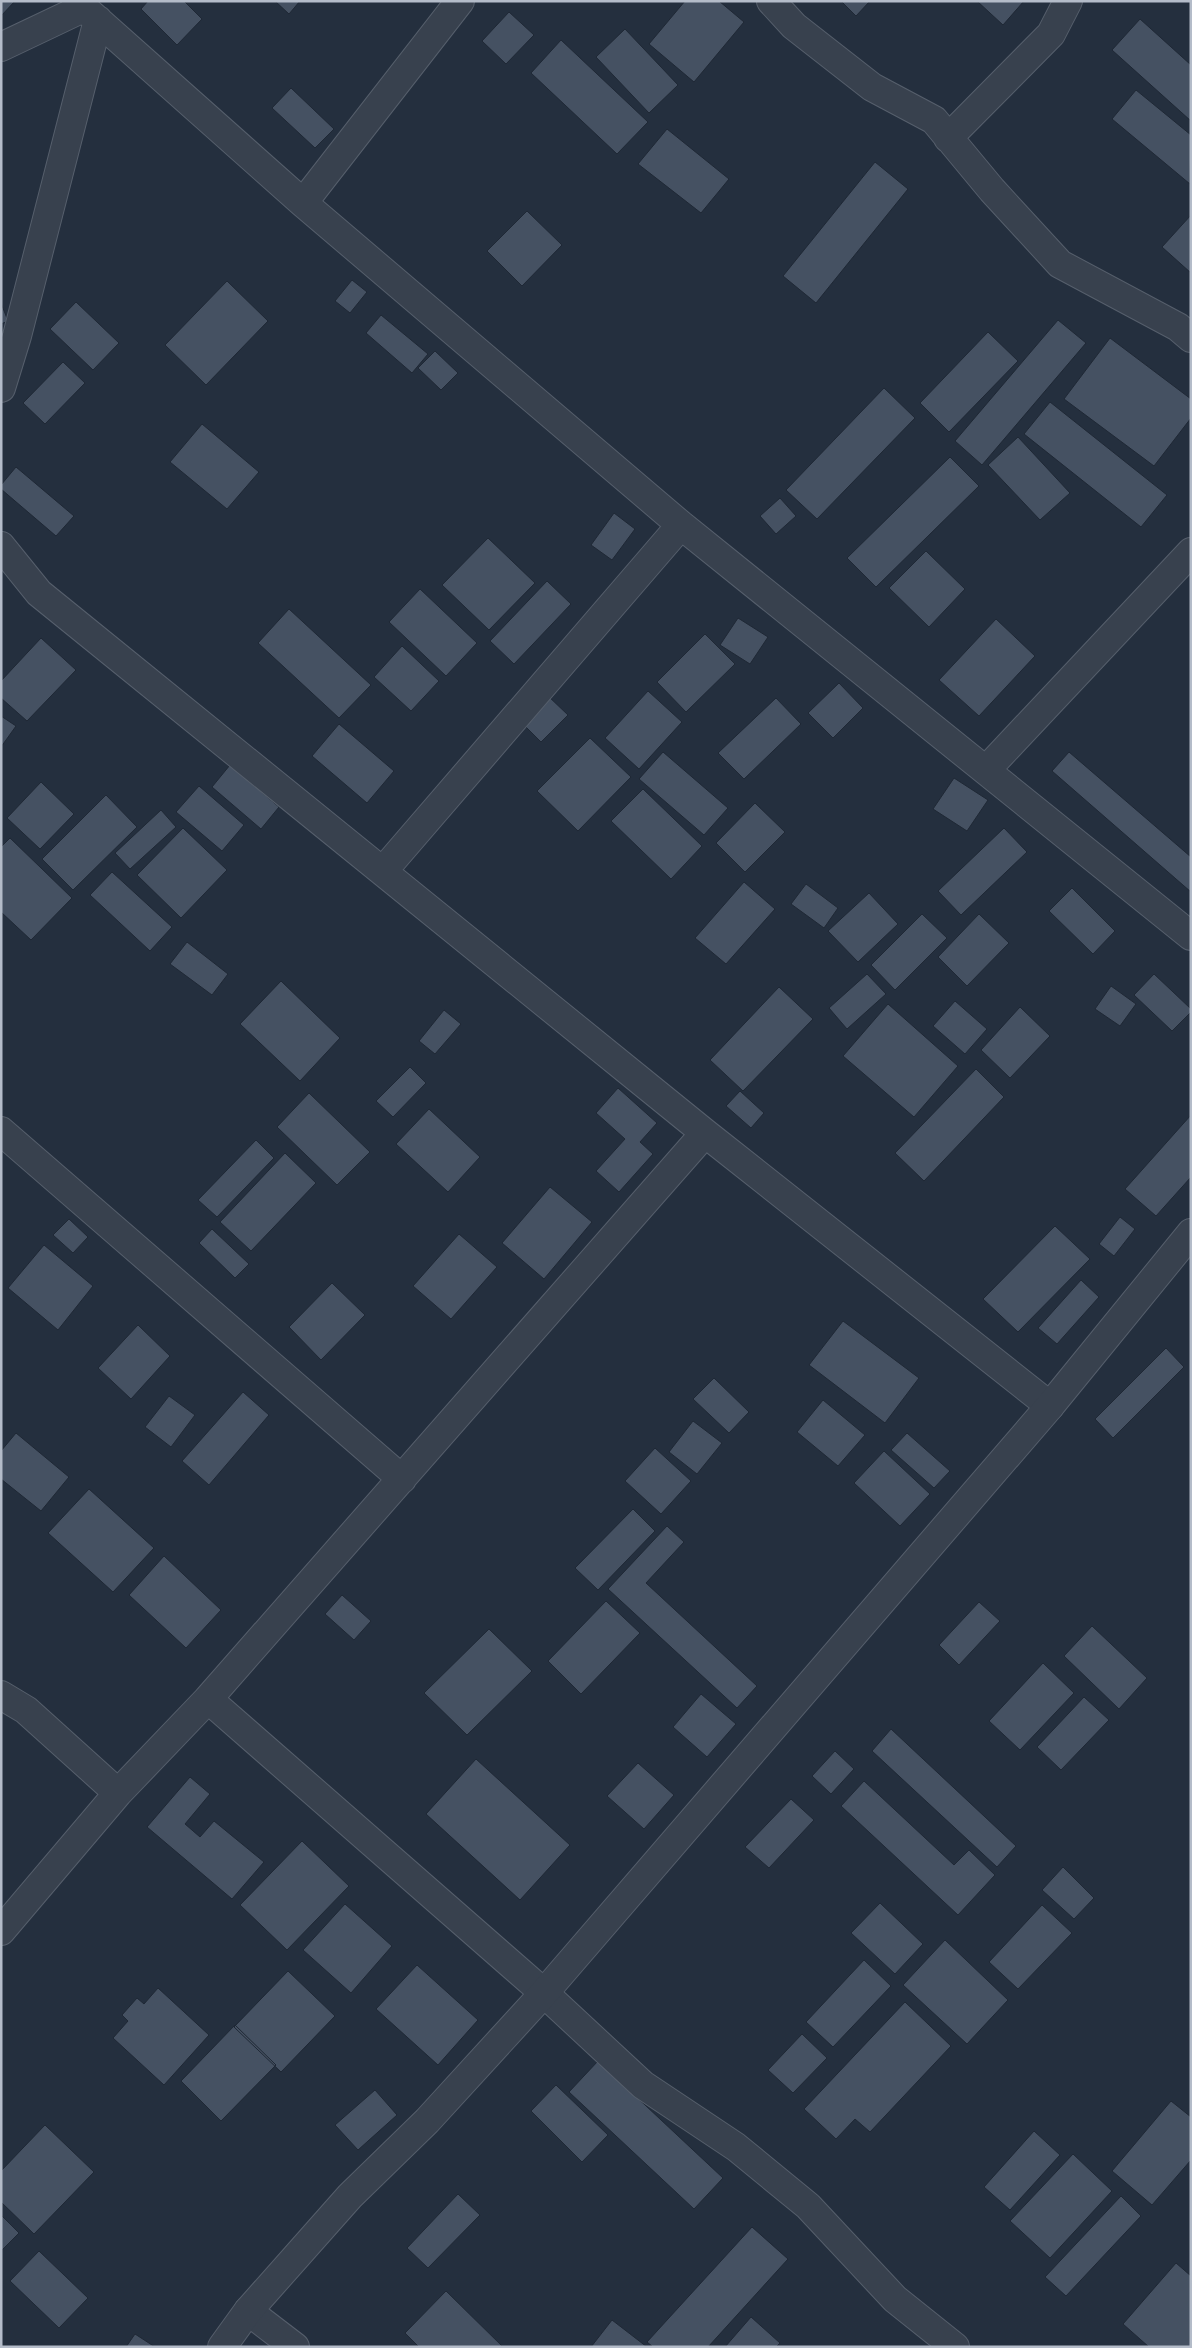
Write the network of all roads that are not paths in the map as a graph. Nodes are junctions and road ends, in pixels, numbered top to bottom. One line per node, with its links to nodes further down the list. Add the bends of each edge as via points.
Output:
1 (460, 1): 7 (street)
2 (770, 1): 6 (street, via 794,26 872,87 934,120)
3 (1068, 1): 6 (street, via 1051,34)
4 (86, 10): 5 (street); 7 (street); 9 (street, via 17,336)
5 (1, 47)
6 (948, 138): 8 (street, via 1060,264 1178,327)
7 (303, 203): 10 (street)
8 (1191, 338)
9 (1, 388)
10 (681, 524): 13 (street); 14 (street)
11 (1, 546): 14 (street, via 39,593)
12 (1191, 552): 13 (street)
13 (986, 770): 15 (street)
14 (383, 871): 17 (street)
15 (1191, 936)
16 (1, 1131): 20 (street)
17 (705, 1134): 19 (street); 20 (street)
18 (1191, 1233): 19 (street)
19 (1050, 1406): 25 (street)
20 (402, 1480): 22 (street)
21 (1, 1695): 23 (street, via 26,1710)
22 (208, 1699): 23 (street); 25 (street)
23 (118, 1794): 24 (street)
24 (1, 1931)
25 (544, 1993): 26 (street, via 427,2121 350,2196); 29 (street, via 643,2085 736,2147 808,2206 895,2299)
26 (248, 2311): 27 (street); 28 (street)
27 (222, 2347)
28 (295, 2347)
29 (955, 2347)

